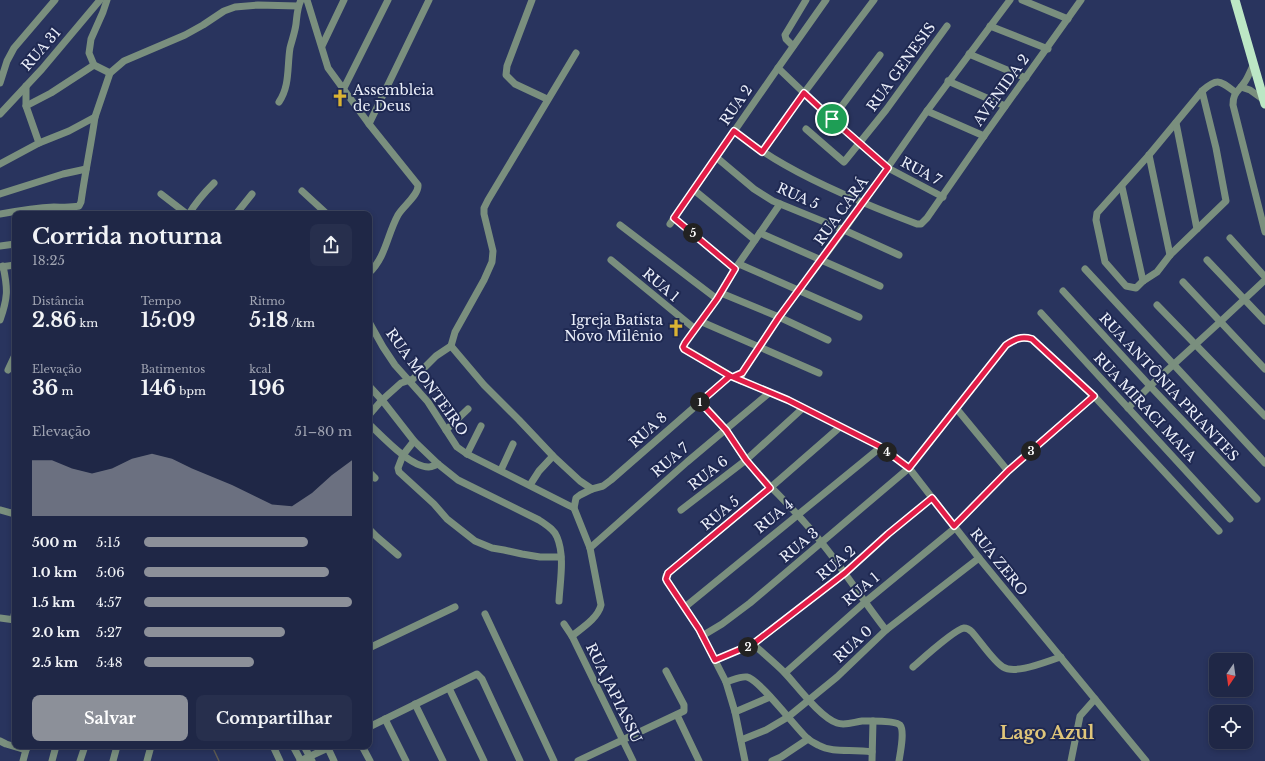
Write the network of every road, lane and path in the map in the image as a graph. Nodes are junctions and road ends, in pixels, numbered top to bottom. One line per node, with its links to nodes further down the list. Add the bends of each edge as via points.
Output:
1 (55, 0): 32 (street, via 14,48)
2 (100, 0): 33 (street, RUA 31)
3 (107, 0): 26 (street, via 89,48)
4 (307, 0): 20 (street)
5 (344, 0): 20 (street)
6 (388, 0): 35 (street)
7 (429, 0): 48 (street)
8 (532, 0): 38 (street, via 507,66 506,75 515,84)
9 (806, 0): 21 (street, via 785,35)
10 (826, 0): 21 (street, RUA 2)
11 (874, 0): 37 (street)
12 (1010, 0): 19 (street, RUA CARÁ)
13 (1022, 0): 17 (street)
14 (1081, 0): 17 (street, AVENIDA 2)
15 (1235, 0): 27 (main road)
16 (299, 3): 29 (street, via 235,6 185,35 124,61); 39 (street, via 290,47 286,88)
17 (1068, 19): 22 (street, AVENIDA 2)
18 (947, 26): 52 (street, RUA GENESIS)
19 (990, 26): 22 (street); 24 (street, RUA CARÁ)
20 (322, 46): 35 (street, via 328,68)
21 (793, 46): 28 (street, RUA 2)
22 (1048, 48): 30 (street, AVENIDA 2)
23 (576, 53): 38 (street)
24 (969, 54): 30 (street); 31 (street, RUA CARÁ)
25 (880, 55): 46 (street)
26 (94, 65): 29 (street); 41 (street)
27 (1253, 66): 34 (street, via 1245,82); 40 (main road)
28 (778, 68): 37 (street, RUA 7); 50 (street, RUA 2)
29 (110, 73): 45 (street)
30 (1026, 78): 42 (street, AVENIDA 2)
31 (948, 81): 42 (street); 43 (street, RUA CARÁ)
32 (0, 83)
33 (26, 86): 41 (street); 44 (street, RUA 31)
34 (1238, 89): 36 (street, via 1216,82); 40 (street, via 1250,90); 80 (street, via 1233,105)
35 (343, 90): 48 (street)
36 (1202, 91): 47 (street); 78 (street, via 1226,201)
37 (804, 93): 46 (street, RUA 7); 54 (street)
38 (547, 99): 116 (street, via 484,208 493,251 492,262)
39 (279, 102)
40 (1264, 102)
41 (26, 106): 53 (street)
42 (1005, 106): 51 (street, AVENIDA 2)
43 (927, 111): 51 (street); 58 (street, RUA CARÁ)
44 (0, 114)
45 (95, 117): 53 (street); 59 (street)
46 (832, 119): 52 (street, RUA 7)
47 (1176, 123): 55 (street); 78 (street)
48 (369, 124): 94 (street, via 417,184 418,190 398,215 380,260)
49 (806, 130): 52 (street, RUA GENESIS, via 844,162)
50 (734, 131): 54 (street); 56 (street, RUA 2)
51 (984, 136): 67 (street, AVENIDA 2)
52 (860, 142): 58 (street, RUA 7)
53 (39, 143): 57 (street)
54 (762, 152): 68 (street)
55 (1149, 155): 61 (street); 87 (street)
56 (716, 157): 62 (street, RUA 2); 69 (street, RUA 5, via 754,188)
57 (0, 164)
58 (888, 168): 67 (street, RUA 7); 68 (street, RUA CARÁ)
59 (86, 169): 64 (street); 70 (street, via 79,206)
60 (214, 183): 72 (street)
61 (1122, 187): 97 (street); 97 (street, via 1096,213 1105,262 1126,286 1136,288)
62 (694, 190): 83 (street); 92 (street, RUA 2, via 672,221)
63 (302, 191): 74 (street)
64 (0, 194)
65 (161, 194): 71 (street)
66 (252, 194): 73 (street)
67 (943, 197): 68 (street, AVENIDA 2, via 920,224)
68 (863, 203): 79 (street, RUA CARÁ)
69 (780, 204): 79 (street, RUA 5); 81 (street)
70 (17, 211)
71 (184, 211)
72 (190, 211)
73 (238, 211)
74 (324, 211)
75 (12, 212): 76 (street)
76 (0, 214)
77 (620, 225): 102 (street)
78 (1197, 229): 87 (street)
79 (844, 230): 86 (street, RUA 5); 90 (street, RUA CARÁ)
80 (1265, 232)
81 (760, 233): 83 (street); 90 (street)
82 (1230, 238): 96 (street)
83 (755, 240): 92 (street)
84 (12, 244): 85 (street)
85 (0, 246)
86 (899, 255)
87 (1170, 255): 97 (street, via 1157,272)
88 (611, 260): 113 (street, RUA 1)
89 (1207, 260): 103 (street)
90 (820, 261): 99 (street); 100 (street, RUA CARÁ)
91 (12, 265): 93 (street)
92 (737, 266): 100 (street); 102 (street)
93 (2, 267): 108 (street, via 7,294)
94 (372, 269)
95 (1085, 269): 119 (street)
96 (1265, 278): 103 (street)
97 (1142, 281)
98 (1183, 282): 111 (street)
99 (880, 286)
100 (799, 290): 106 (street, RUA CARÁ); 107 (street)
101 (1063, 291): 127 (street, RUA ANTÔNIA PRIANTES)
102 (719, 296): 106 (street); 110 (street)
103 (1244, 299): 109 (street); 111 (street)
104 (1157, 305): 115 (street)
105 (1040, 313): 135 (street, RUA MIRACI MAIA)
106 (779, 317): 114 (street); 117 (street, RUA CARÁ)
107 (859, 317)
108 (0, 320)
109 (1265, 321)
110 (702, 322): 113 (street); 117 (street)
111 (1220, 322): 115 (street); 120 (street)
112 (372, 327): 125 (street, RUA MONTEIRO, via 387,354)
113 (694, 329): 124 (street, RUA ZERO, via 684,349)
114 (828, 340)
115 (1196, 344): 119 (street); 138 (street)
116 (450, 346): 125 (street); 149 (street)
117 (758, 347): 122 (street, RUA CARÁ); 123 (street)
118 (12, 361): 121 (street)
119 (1173, 365): 127 (street); 151 (street)
120 (1265, 369)
121 (8, 370)
122 (742, 373): 124 (street, RUA 8); 126 (street, RUA CARÁ)
123 (819, 374)
124 (732, 376): 126 (street, RUA ZERO); 132 (street, RUA 8)
125 (410, 380): 131 (street); 142 (street, RUA MONTEIRO)
126 (741, 381): 129 (street, RUA ZERO)
127 (1150, 386): 135 (street); 162 (street, RUA ANTÔNIA PRIANTES)
128 (372, 389): 131 (street)
129 (770, 393): 133 (street, RUA ZERO); 143 (street, RUA 7)
130 (1094, 396): 134 (street, RUA 3, via 1032,339 1024,337 1016,338 1006,345); 155 (street, RUA 1); 170 (street, RUA 3)
131 (382, 400): 137 (street); 144 (street)
132 (700, 402): 143 (street); 160 (street, RUA 8, via 611,480)
133 (803, 408): 141 (street, RUA ZERO); 150 (street, RUA 6)
134 (956, 408): 153 (street, RUA 3); 155 (street)
135 (1128, 408): 168 (street, RUA MIRACI MAIA)
136 (468, 409): 142 (street)
137 (372, 412)
138 (1265, 416)
139 (481, 426): 147 (street)
140 (372, 427): 148 (street)
141 (840, 427): 146 (street, RUA ZERO); 159 (street, RUA 5)
142 (446, 430): 147 (street, RUA MONTEIRO, via 457,447)
143 (726, 430): 150 (street); 173 (street, RUA 7)
144 (414, 441): 148 (street); 152 (street)
145 (513, 444): 154 (street)
146 (881, 447): 153 (street, RUA ZERO); 167 (street, RUA 4)
147 (467, 454): 154 (street, RUA MONTEIRO)
148 (403, 455): 152 (street, via 429,467); 175 (street, via 399,472 447,519 475,541 492,548 522,554)
149 (553, 456): 158 (street); 160 (street)
150 (746, 460): 159 (street); 164 (street, RUA 6)
151 (1265, 463)
152 (438, 464): 175 (street, via 458,480 552,528 557,536)
153 (909, 468): 161 (street, RUA ZERO); 172 (street, RUA 3)
154 (501, 470): 158 (street, RUA MONTEIRO)
155 (1008, 471): 169 (street, RUA 1)
156 (372, 475): 157 (street)
157 (375, 478)
158 (530, 485): 163 (street, RUA MONTEIRO)
159 (770, 488): 167 (street); 181 (street, RUA 5, via 668,573 666,579)
160 (592, 489): 163 (street, via 576,498)
161 (932, 498): 169 (street, RUA ZERO); 177 (street, RUA 2)
162 (1257, 499)
163 (574, 508): 173 (street, RUA JAPIASSU)
164 (681, 510)
165 (0, 511): 166 (street)
166 (12, 513)
167 (798, 514): 172 (street); 181 (street, RUA 4)
168 (1230, 519)
169 (955, 527): 176 (street, RUA ZERO); 179 (street, RUA 1)
170 (1219, 531)
171 (372, 532): 174 (street)
172 (822, 542): 177 (street); 188 (street, RUA 3, via 750,603)
173 (590, 548): 187 (street, RUA JAPIASSU, via 600,610)
174 (398, 555)
175 (561, 558): 178 (street)
176 (979, 558): 186 (street, RUA 0); 191 (street, RUA ZERO)
177 (845, 573): 179 (street); 189 (street, RUA 2)
178 (559, 601)
179 (864, 603): 186 (street); 195 (street, RUA 1)
180 (455, 607): 190 (street)
181 (685, 607): 188 (street)
182 (485, 614): 240 (street)
183 (0, 618): 184 (street)
184 (12, 620)
185 (564, 624): 187 (street, RUA JAPIASSU)
186 (886, 630): 199 (street, RUA 0)
187 (572, 636): 209 (street, RUA JAPIASSU)
188 (702, 636): 192 (street)
189 (753, 644): 192 (street, RUA 2); 195 (street)
190 (372, 647)
191 (1061, 657): 193 (street, via 1009,670 998,664 972,632 963,628); 200 (street, RUA ZERO)
192 (715, 660): 196 (street)
193 (913, 667)
194 (666, 671): 203 (street, via 684,705 684,711)
195 (785, 672): 199 (street)
196 (726, 682): 198 (street, via 741,677 752,678); 202 (street)
197 (448, 688): 201 (street); 238 (street); 239 (street, via 476,674 482,679)
198 (770, 697): 202 (street); 204 (street)
199 (809, 700): 204 (street, RUA 0); 206 (street, via 838,724)
200 (1095, 700): 248 (street, via 1080,716); 249 (street, RUA ZERO)
201 (415, 704): 205 (street); 237 (street)
202 (735, 712): 210 (street)
203 (677, 715): 209 (street); 243 (street)
204 (788, 717): 208 (street); 210 (street, RUA 0, via 766,730)
205 (385, 719): 207 (street); 236 (street)
206 (873, 721): 224 (street); 247 (street, via 897,723 902,727)
207 (372, 726)
208 (808, 739): 224 (street, via 832,751); 226 (street)
209 (622, 740): 241 (street); 242 (street, RUA JAPIASSU)
210 (741, 740): 244 (street)
211 (0, 741): 212 (street)
212 (12, 745)
213 (27, 749): 227 (street)
214 (55, 749): 228 (street)
215 (84, 749): 229 (street)
216 (116, 749): 230 (street)
217 (150, 749): 231 (street)
218 (274, 749): 232 (street)
219 (295, 749): 233 (street)
220 (306, 749): 225 (street)
221 (326, 749): 225 (street)
222 (330, 749): 234 (street)
223 (364, 749): 235 (street)
224 (872, 752): 246 (street)
225 (311, 759): 233 (street)
226 (784, 759): 245 (street)
227 (23, 761)
228 (52, 761)
229 (80, 761)
230 (113, 761)
231 (147, 761)
232 (280, 761)
233 (301, 761)
234 (334, 761)
235 (370, 761)
236 (406, 761)
237 (444, 761)
238 (484, 761)
239 (520, 761)
240 (554, 761)
241 (578, 761)
242 (633, 761)
243 (699, 761)
244 (745, 761)
245 (772, 761)
246 (872, 761)
247 (899, 761)
248 (1071, 761)
249 (1146, 761)

